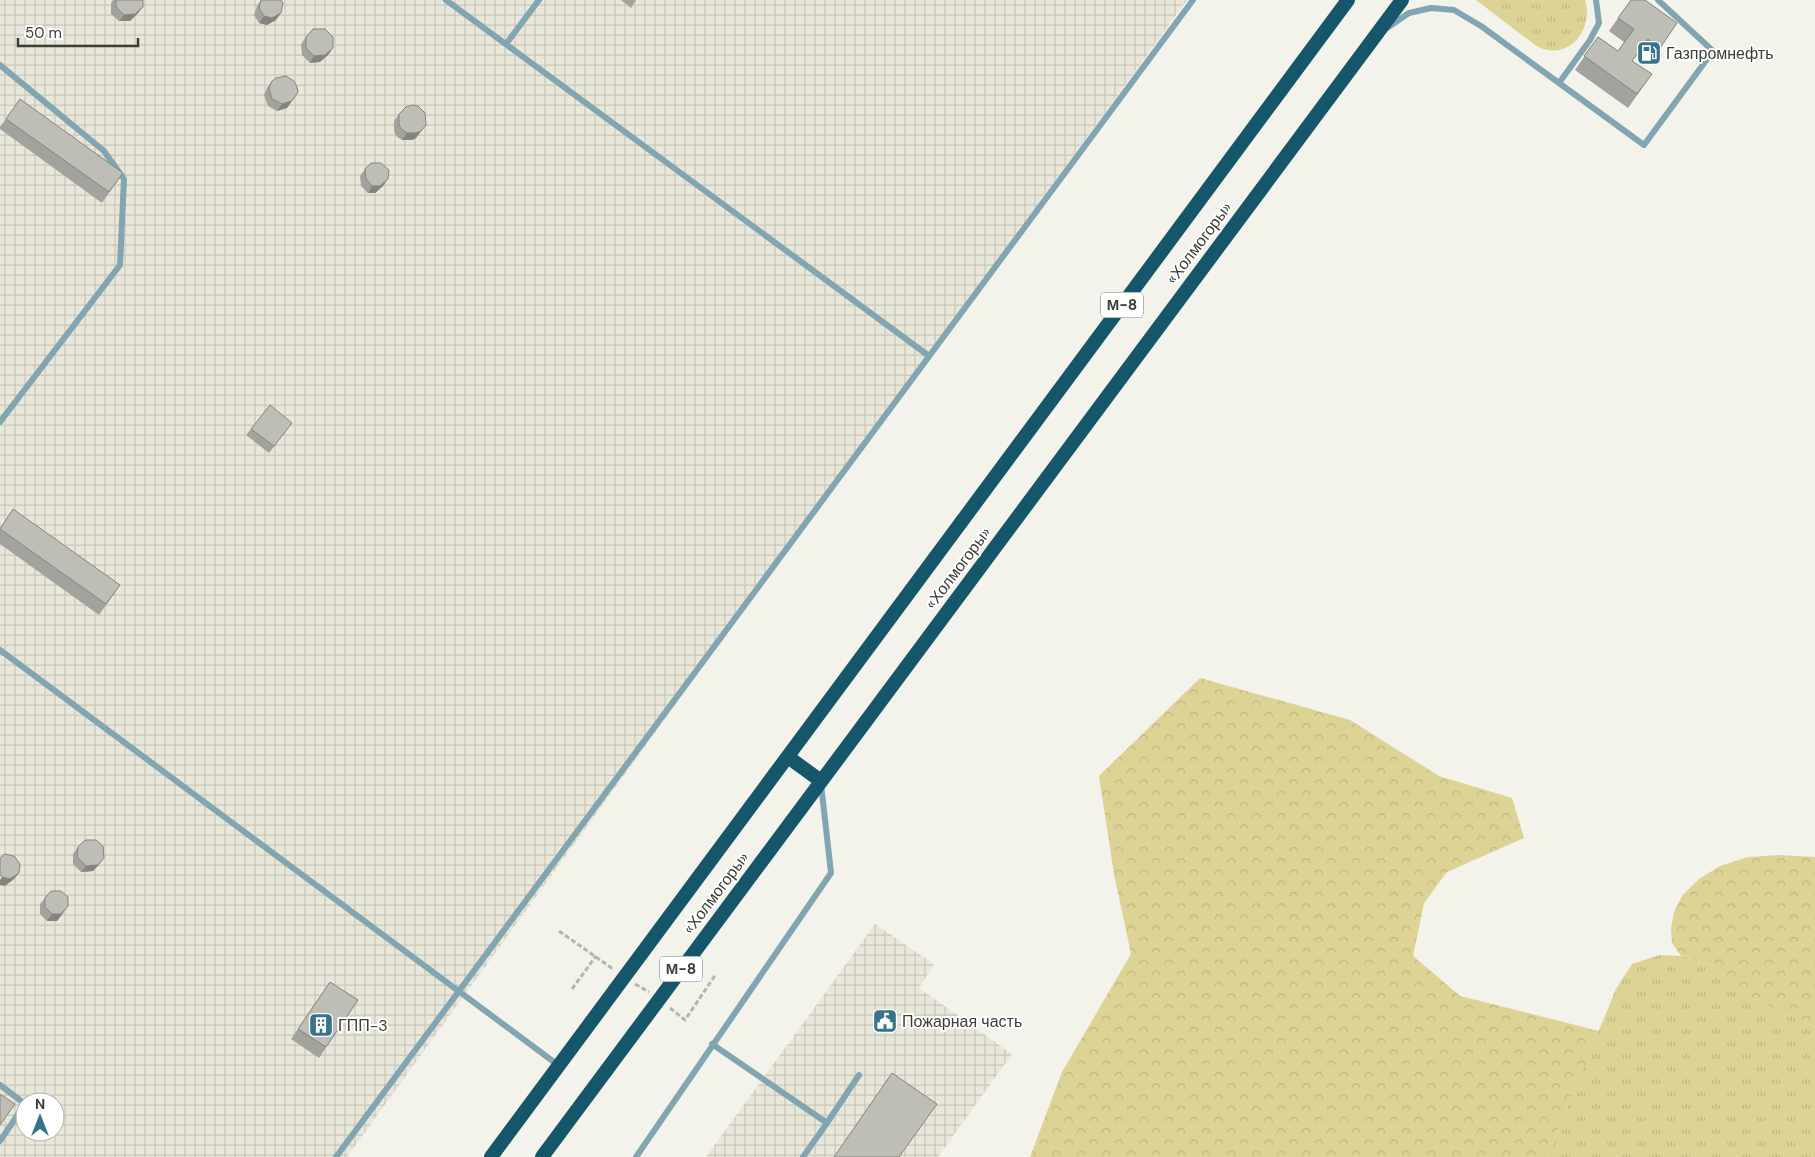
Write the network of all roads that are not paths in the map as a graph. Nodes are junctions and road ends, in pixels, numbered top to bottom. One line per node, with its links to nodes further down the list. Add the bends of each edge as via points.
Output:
1 (446, 0): 9 (lane)
2 (539, 0): 9 (lane)
3 (1193, 0): 12 (lane)
4 (1348, 0): 15 (highway, «Холмогоры» / М-8)
5 (1402, 0): 8 (highway, «Холмогоры» / М-8)
6 (1596, 0): 11 (lane, via 1599,23)
7 (1658, 0): 11 (lane, via 1713,51 1644,145)
8 (1376, 36): 11 (lane, via 1409,13 1431,8 1454,10); 16 (highway, «Холмогоры» / М-8)
9 (506, 44): 12 (lane)
10 (0, 65): 13 (lane, via 104,151 124,179 120,264)
11 (1559, 83)
12 (929, 356): 17 (lane)
13 (0, 422)
14 (0, 650): 17 (lane)
15 (788, 757): 16 (highway); 19 (highway, «Холмогоры» / М-8)
16 (821, 781): 18 (lane, via 831,873); 28 (highway, «Холмогоры» / М-8)
17 (459, 990): 19 (lane); 26 (lane)
18 (712, 1044): 24 (lane); 29 (lane)
19 (558, 1065): 27 (highway, «Холмогоры» / М-8)
20 (859, 1075): 24 (lane)
21 (0, 1085): 22 (lane)
22 (15, 1096)
23 (15, 1119): 25 (lane)
24 (827, 1123): 30 (lane)
25 (0, 1141)
26 (336, 1157)
27 (491, 1157)
28 (542, 1157)
29 (636, 1157)
30 (804, 1157)

